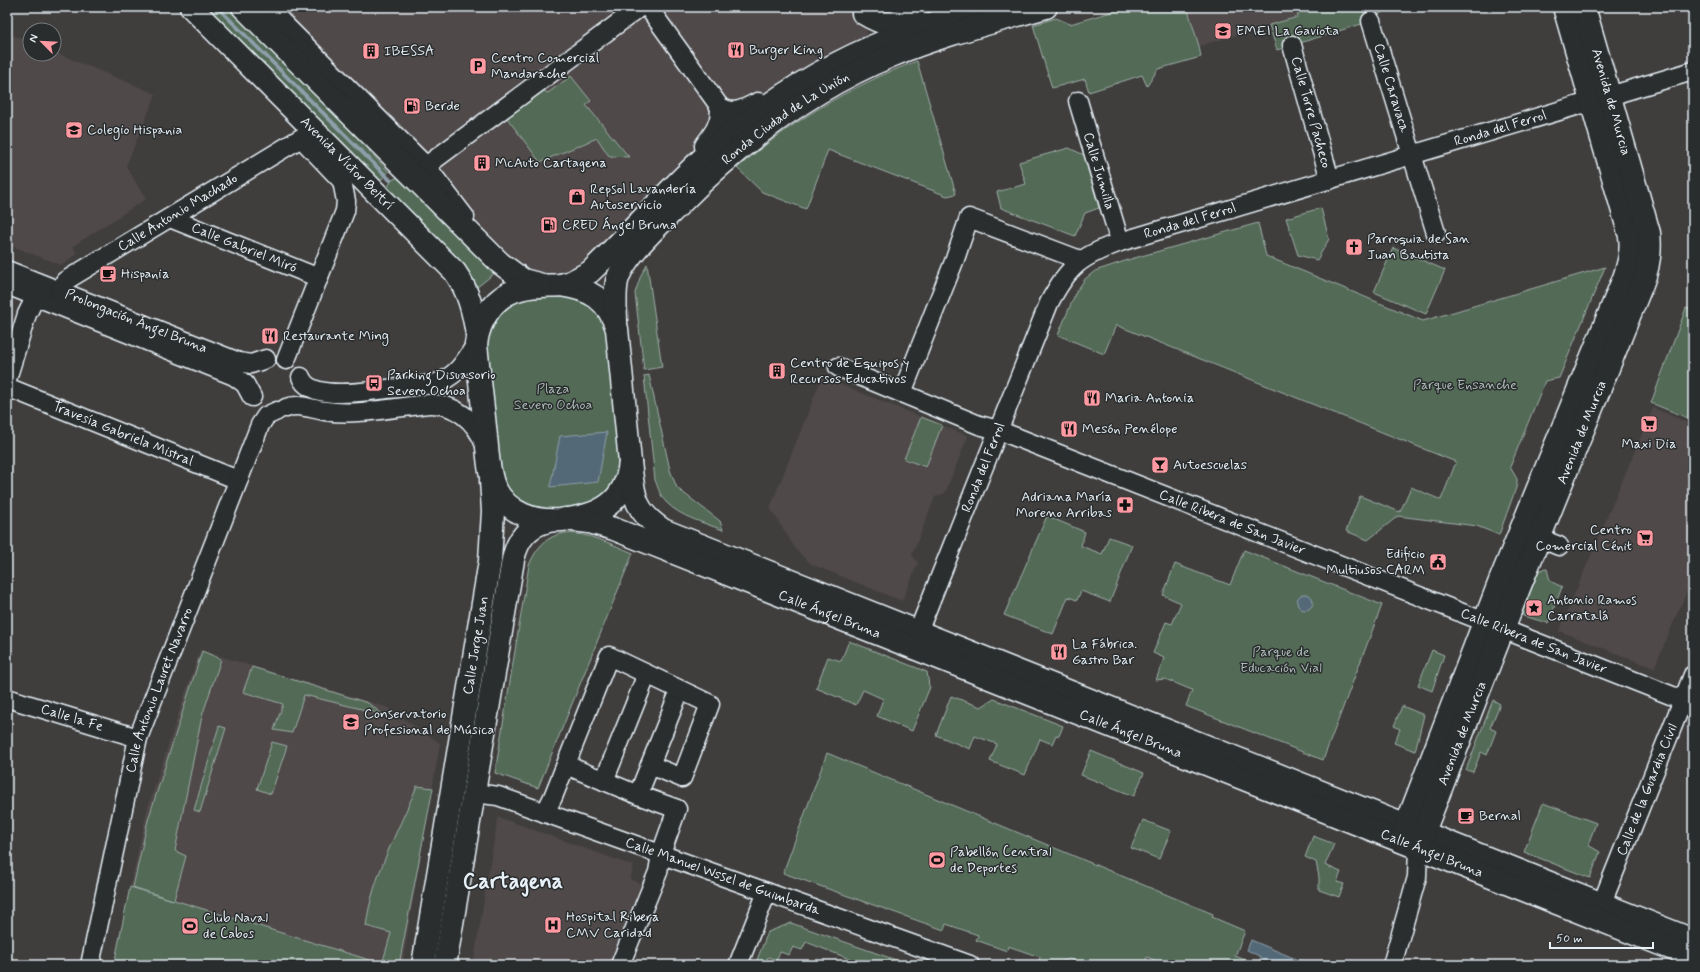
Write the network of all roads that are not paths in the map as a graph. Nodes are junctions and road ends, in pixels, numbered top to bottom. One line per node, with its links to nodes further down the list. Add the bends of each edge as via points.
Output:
1 (191, 7): 36 (main road, Avenida Víctor Beltrí, via 455,272 470,300)
2 (243, 7): 27 (main road)
3 (267, 7): 20 (street)
4 (640, 7): 20 (street)
5 (648, 7): 18 (street)
6 (1046, 7): 35 (main road, Ronda Ciudad de La Unión, via 930,41 892,56 820,91 769,125 706,178 628,259 616,283)
7 (1564, 7): 16 (main road, Avenida de Murcia)
8 (1584, 7): 16 (main road, Avenida de Murcia)
9 (980, 9): 10 (main road, via 910,18 888,24 874,20); 13 (main road, Ronda Ciudad de La Unión, via 904,33)
10 (860, 10): 13 (main road, via 867,34 864,43)
11 (1372, 21): 19 (street, Calle Caravaca)
12 (1292, 45): 21 (street, Calle Torre Pacheco)
13 (854, 54): 15 (main road, Ronda Ciudad de La Unión)
14 (1693, 72): 16 (street, Ronda del Ferrol)
15 (805, 80): 18 (main road, via 740,112 730,114); 22 (main road, Ronda Ciudad de La Unión, via 741,125)
16 (1600, 99): 19 (street, Ronda del Ferrol); 52 (main road, Avenida de Murcia, via 1630,236 1629,261)
17 (1078, 101): 25 (street, Calle Jumilla)
18 (722, 110): 22 (main road, via 719,128)
19 (1412, 155): 21 (street, Ronda del Ferrol); 24 (street, Calle Caravaca)
20 (426, 166): 27 (street)
21 (1330, 180): 25 (street, Ronda del Ferrol)
22 (678, 182): 32 (main road, Ronda Ciudad de La Unión, via 590,272 571,282)
23 (170, 218): 30 (street, Calle Gabriel Miró); 30 (street, Calle Antonio Machado, via 301,138 342,181 345,191 345,211); 33 (street, Calle Antonio Machado)
24 (1436, 233)
25 (1120, 242): 28 (street, Ronda del Ferrol)
26 (7, 258): 33 (street, Prolongación Ángel Bruna)
27 (496, 259): 32 (main road, via 523,280)
28 (1080, 260): 43 (street, via 969,218); 47 (street, Ronda del Ferrol, via 1061,280 1049,303)
29 (7, 270): 34 (street, Prolongación Ángel Bruna)
30 (319, 278): 38 (street)
31 (7, 285): 34 (street, Prolongación Ángel Bruna)
32 (555, 285): 35 (main road, via 583,290 596,297 610,310); 36 (main road, via 522,288 501,298 486,315)
33 (62, 286): 34 (street, Prolongación Ángel Bruna); 37 (street, Prolongación Ángel Bruna, via 239,362 251,364)
34 (39, 291): 41 (street, via 27,314); 44 (street, Prolongación Ángel Bruna, via 234,376 245,384)
35 (616, 329): 49 (main road)
36 (477, 339): 40 (street, via 457,372 433,384 334,393 309,387); 48 (main road)
37 (266, 359): 38 (street, via 276,357); 44 (street, via 255,367 250,375 249,384)
38 (286, 360): 40 (street, via 294,365)
39 (838, 368): 43 (street, Calle Ribera de San Javier)
40 (301, 377): 45 (street, via 302,386 296,401)
41 (7, 379)
42 (7, 387): 50 (street, Travesía Gabriela Mistral)
43 (902, 393): 47 (street, Calle Ribera de San Javier, via 979,426)
44 (254, 400): 45 (street, via 268,409); 46 (street, Calle Antonio Lauret Navarro, via 262,414)
45 (282, 410): 46 (street, Calle Antonio Lauret Navarro, via 266,416); 48 (street, via 301,405 324,411 343,412 441,405 455,410 469,420 481,435)
46 (260, 425): 50 (street, Calle Antonio Lauret Navarro)
47 (998, 430): 54 (street, Calle Ribera de San Javier); 55 (street, Ronda del Ferrol)
48 (489, 460): 51 (main road, via 495,487 511,507 529,518); 76 (main road, Calle Jorge Juan, via 493,511 490,561)
49 (630, 462): 51 (main road, via 625,483 612,501 593,514); 55 (main road, Calle Ángel Bruna, via 634,495 639,507 644,516 663,530)
50 (238, 480): 61 (street, Calle Antonio Lauret Navarro)
51 (557, 520): 65 (main road, Calle Jorge Juan, via 538,524 528,530 518,543 514,554); 68 (main road, Calle Ángel Bruna, via 589,522 614,529)
52 (1530, 534): 53 (street); 54 (main road, Avenida de Murcia)
53 (1559, 546)
54 (1493, 626): 60 (street, Calle Ribera de San Javier); 68 (main road, Avenida de Murcia)
55 (918, 632): 68 (main road, Calle Ángel Bruna)
56 (647, 674): 58 (street); 62 (street, via 609,656); 64 (street)
57 (1693, 675): 60 (street, Calle de la Guardia Civil)
58 (680, 690): 63 (street); 63 (street, via 710,704 682,778)
59 (7, 698): 61 (street, Calle la Fe)
60 (1688, 702): 71 (street, Calle de la Guardia Civil)
61 (138, 738): 75 (street, Calle Antonio Lauret Navarro)
62 (566, 765): 64 (street); 67 (street)
63 (650, 765): 66 (street)
64 (604, 781): 66 (street)
65 (474, 793): 67 (street, Calle Manuel Wssel de Guimbarda, via 498,796); 77 (main road, Calle Jorge Juan)
66 (638, 795): 69 (street, via 677,810)
67 (544, 813): 69 (street, Calle Manuel Wssel de Guimbarda)
68 (1412, 837): 71 (main road, Calle Ángel Bruna); 73 (main road, Calle Ángel Bruna); 80 (street, via 1417,877)
69 (661, 854): 70 (street, Calle Manuel Wssel de Guimbarda); 78 (street, via 658,872)
70 (767, 892): 74 (street, Calle Manuel Wssel de Guimbarda); 79 (street)
71 (1602, 903): 72 (main road, Calle Ángel Bruna)
72 (1693, 940)
73 (1693, 958)
74 (964, 964)
75 (90, 965)
76 (423, 965)
77 (445, 965)
78 (620, 965)
79 (738, 965)
80 (1392, 965)

